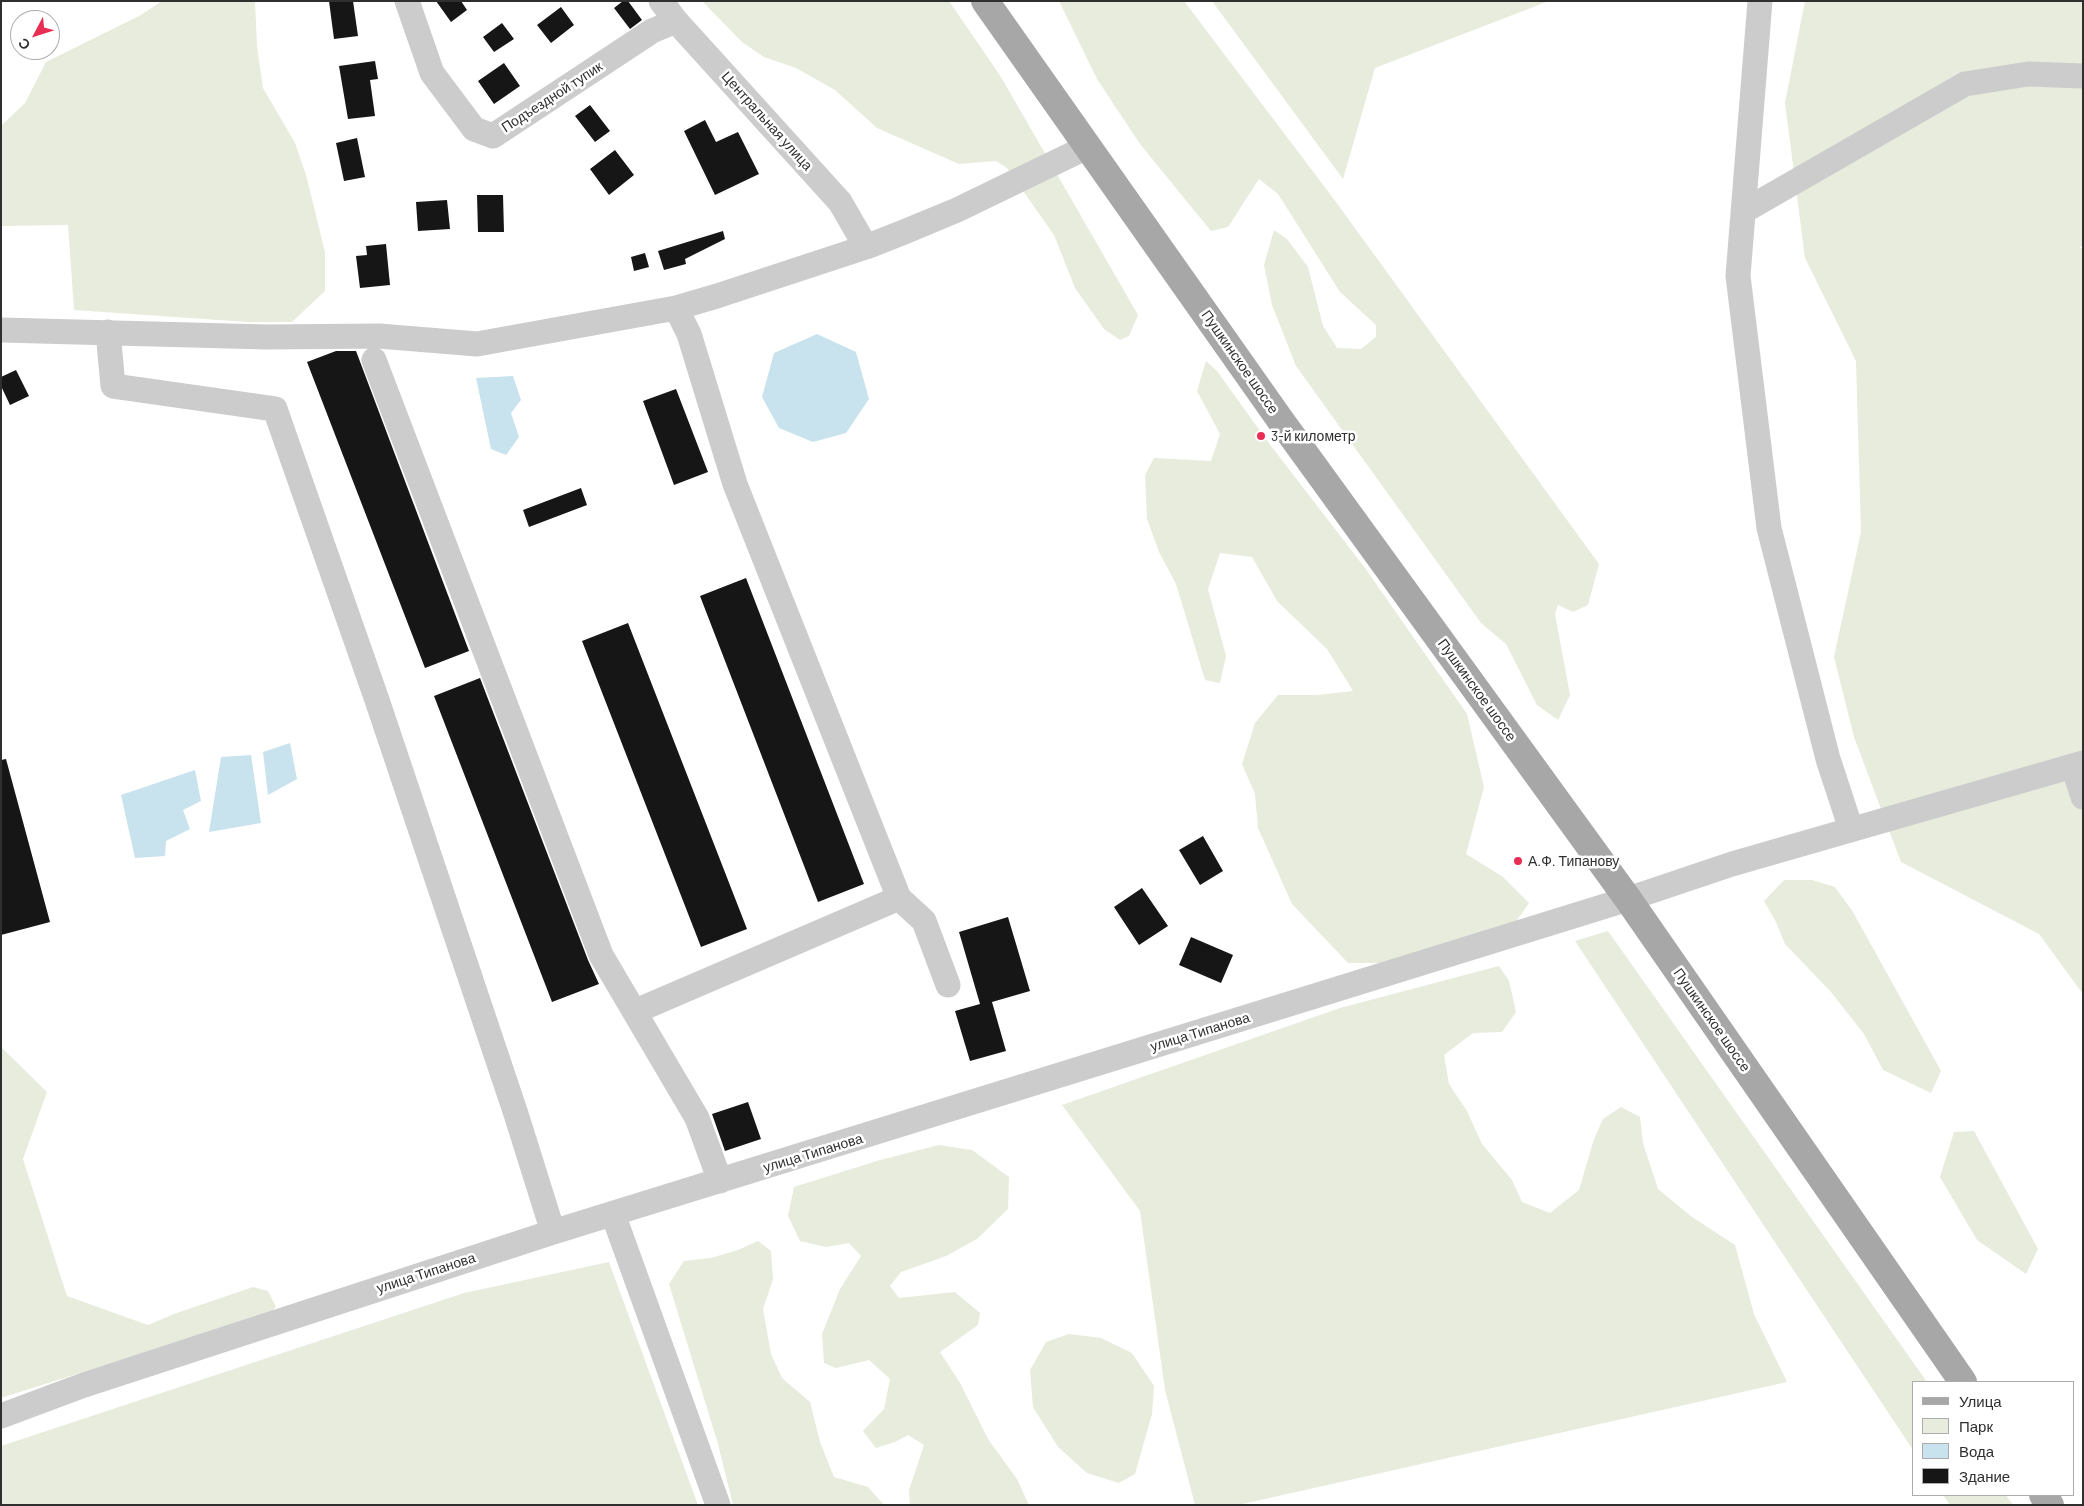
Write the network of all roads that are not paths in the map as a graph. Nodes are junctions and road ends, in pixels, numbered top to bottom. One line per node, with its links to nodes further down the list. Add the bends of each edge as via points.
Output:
1 (407, 1): 5 (street, Подъездной тупик, via 432,73 474,129 493,136 652,30)
2 (661, 1): 5 (street, Центральная улица)
3 (985, 1): 7 (main road, Пушкинское шоссе)
4 (1760, 1): 8 (street)
5 (676, 21): 9 (street, Центральная улица, via 840,202)
6 (2083, 76): 8 (street, via 2028,74 1965,84)
7 (1087, 147): 9 (street, via 957,210); 18 (main road, Пушкинское шоссе)
8 (1744, 211): 16 (street, via 1738,276 1769,528 1828,758)
9 (866, 246): 10 (street)
10 (676, 308): 12 (street, via 477,344 379,336 267,337); 17 (street, via 689,334 735,484)
11 (1, 330): 12 (street)
12 (108, 332): 23 (street, via 113,386 275,409 383,719)
13 (374, 360): 20 (street, via 601,955)
14 (2078, 764): 15 (street); 16 (street, улица Типанова)
15 (2083, 798)
16 (1851, 829): 18 (street, улица Типанова)
17 (899, 898): 19 (street, via 924,921); 20 (street)
18 (1628, 899): 21 (street, улица Типанова); 24 (main road, Пушкинское шоссе)
19 (948, 985)
20 (636, 1011): 21 (street, via 698,1118)
21 (720, 1182): 22 (street, улица Типанова)
22 (613, 1214): 23 (street, улица Типанова); 26 (street)
23 (553, 1232): 25 (street, улица Типанова, via 84,1385)
24 (1962, 1381)
25 (1, 1416)
26 (718, 1505)

